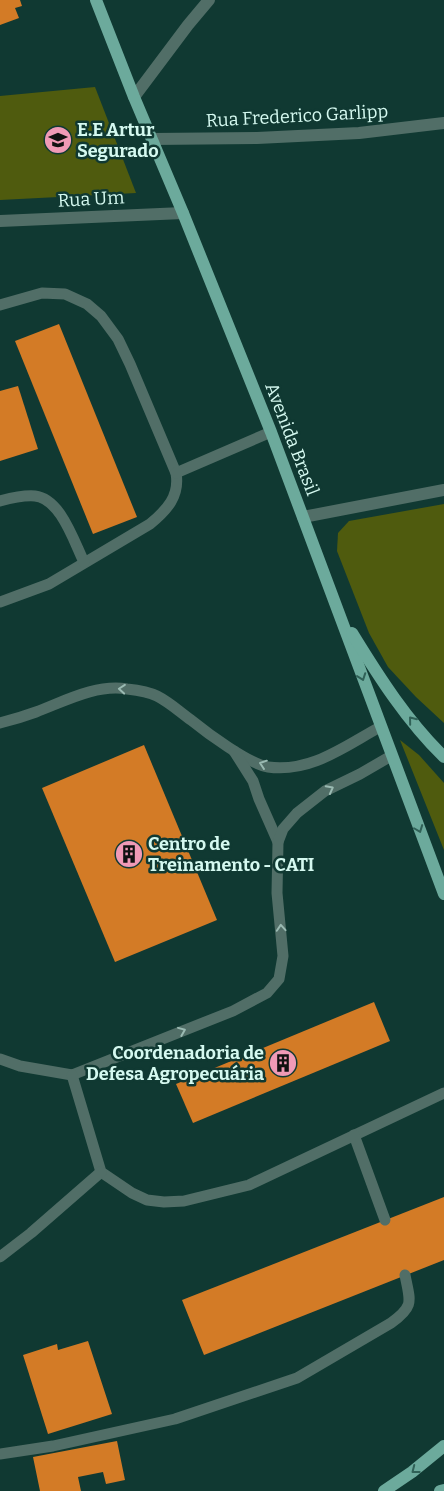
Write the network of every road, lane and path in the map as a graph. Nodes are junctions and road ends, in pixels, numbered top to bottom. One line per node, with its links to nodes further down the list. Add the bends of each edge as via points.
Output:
1 (96, 0): 3 (main road, Avenida Brasil)
2 (209, 0): 3 (street)
3 (134, 97): 5 (main road, Avenida Brasil)
4 (444, 123): 5 (street, Rua Frederico Garlipp, via 359,133)
5 (152, 139): 6 (main road, Avenida Brasil)
6 (183, 213): 7 (street, Rua Um); 9 (main road, Avenida Brasil)
7 (0, 221)
8 (0, 305): 10 (lane, via 42,293 66,294 87,304 101,316 118,339 130,364)
9 (270, 432): 10 (lane); 13 (main road, Avenida Brasil)
10 (176, 473): 14 (lane, via 175,495 164,513)
11 (444, 490): 13 (street)
12 (0, 501): 14 (lane, via 37,496 50,503 63,517)
13 (303, 517): 16 (main road, Avenida Brasil)
14 (84, 562): 15 (lane, via 49,584)
15 (0, 602)
16 (340, 614): 18 (main road, Avenida Brasil, one-way to 18); 21 (main road, one-way to 16, via 398,702)
17 (0, 723): 19 (lane, one-way to 17, via 155,695 127,688 93,691)
18 (380, 727): 19 (lane, one-way to 19, via 342,749 298,768 267,767); 20 (main road, Avenida Brasil)
19 (233, 749): 22 (lane, via 253,781)
20 (391, 756): 22 (lane, one-way to 20, via 283,829 308,803); 23 (main road, Avenida Brasil, one-way to 23)
21 (444, 757)
22 (278, 842): 25 (lane, one-way to 22, via 233,1011 267,993 279,979 283,956)
23 (444, 894)
24 (0, 1060): 25 (lane)
25 (72, 1075): 28 (lane)
26 (444, 1092): 27 (lane)
27 (354, 1135): 28 (lane, via 248,1186 184,1201 147,1200); 29 (lane)
28 (101, 1172): 30 (lane)
29 (385, 1220)
30 (0, 1257)
31 (405, 1275): 33 (lane, via 410,1300 402,1316 297,1378 175,1419 54,1446)
32 (444, 1446): 35 (main road, one-way to 35)
33 (0, 1454)
34 (444, 1490): 36 (main road)
35 (384, 1491)
36 (440, 1491)

